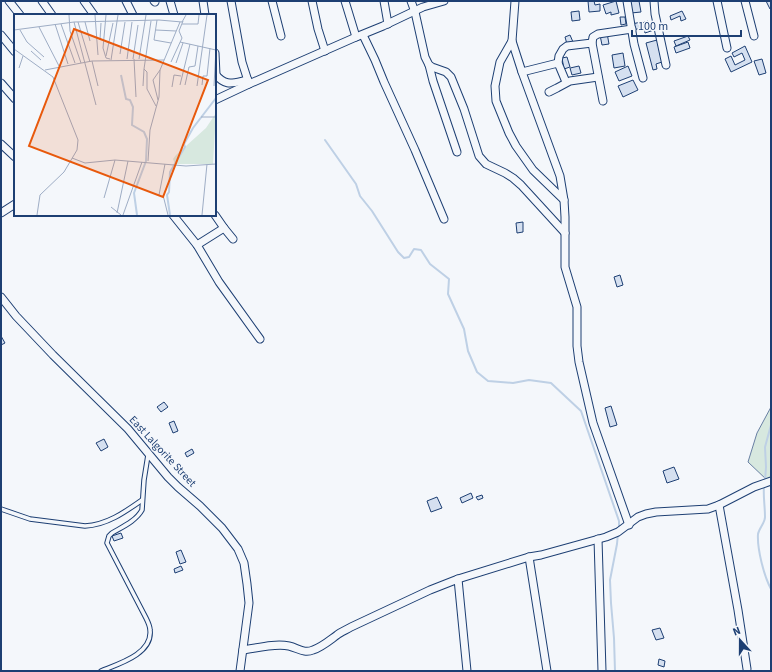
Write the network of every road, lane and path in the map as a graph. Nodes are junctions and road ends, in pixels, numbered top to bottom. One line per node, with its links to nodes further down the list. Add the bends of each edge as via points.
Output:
1 (9, 1): 20 (street)
2 (42, 1): 21 (street)
3 (84, 1): 22 (street)
4 (126, 1): 23 (street)
5 (170, 1): 24 (street)
6 (203, 1): 25 (street)
7 (231, 1): 44 (street)
8 (272, 1): 29 (street)
9 (312, 1): 36 (street)
10 (344, 1): 30 (street)
11 (384, 1): 26 (street)
12 (411, 1): 19 (street)
13 (444, 1): 19 (street)
14 (515, 1): 32 (street)
15 (627, 1): 27 (street)
16 (654, 1): 39 (street)
17 (717, 1): 34 (street)
18 (745, 1): 31 (street)
19 (415, 12): 26 (street); 38 (street)
20 (19, 14)
21 (51, 14)
22 (93, 14)
23 (133, 14)
24 (174, 14)
25 (205, 14)
26 (388, 24): 30 (street)
27 (632, 29): 33 (street, via 598,34 593,37); 43 (street)
28 (1, 35): 35 (street)
29 (281, 36)
30 (359, 36): 36 (street); 59 (street, via 375,60)
31 (754, 36)
32 (512, 41): 40 (street); 54 (street, via 500,62 495,86 496,101 509,132 533,170)
33 (592, 43): 37 (street, via 567,46 559,56); 42 (street)
34 (727, 48)
35 (14, 51)
36 (325, 51): 44 (street)
37 (558, 63): 40 (street); 45 (street)
38 (429, 65): 52 (street); 61 (street, via 451,76 477,151 483,161 521,185)
39 (666, 65)
40 (522, 72): 54 (street, via 560,176)
41 (216, 75): 44 (street, via 226,83)
42 (598, 77): 45 (street); 50 (street)
43 (643, 78)
44 (248, 82): 49 (street)
45 (566, 82): 47 (street)
46 (1, 83): 48 (street)
47 (549, 92)
48 (14, 98)
49 (216, 99)
50 (603, 101)
51 (1, 144): 53 (street)
52 (457, 152)
53 (14, 156)
54 (564, 200): 61 (street)
55 (14, 205): 56 (street)
56 (1, 213)
57 (175, 216): 63 (street)
58 (216, 216): 60 (street)
59 (444, 219)
60 (224, 228): 62 (street); 63 (street)
61 (565, 233): 71 (street, via 565,267 578,307 579,362 593,423)
62 (233, 239)
63 (197, 245): 65 (street, via 219,282)
64 (1, 297): 66 (street, East Lalgorite Street, via 58,360 128,429)
65 (260, 339)
66 (148, 454): 68 (lane); 75 (street, East Lalgorite Street, via 178,487 222,528 238,548 244,563 249,603)
67 (771, 481): 69 (street)
68 (142, 500): 70 (lane, via 105,523 91,526 30,518); 77 (lane, via 140,515 112,532 108,543 146,618 150,638 142,651 134,657)
69 (719, 505): 71 (street, via 708,509 646,514); 76 (street)
70 (1, 509)
71 (629, 525): 72 (street)
72 (598, 539): 73 (street); 81 (street)
73 (529, 557): 74 (street); 80 (street)
74 (458, 579): 75 (street, via 351,627 314,650 306,652 279,645); 79 (street)
75 (243, 650): 78 (street, East Lalgorite Street)
76 (747, 670)
77 (101, 671)
78 (240, 671)
79 (467, 671)
80 (547, 671)
81 (602, 671)

